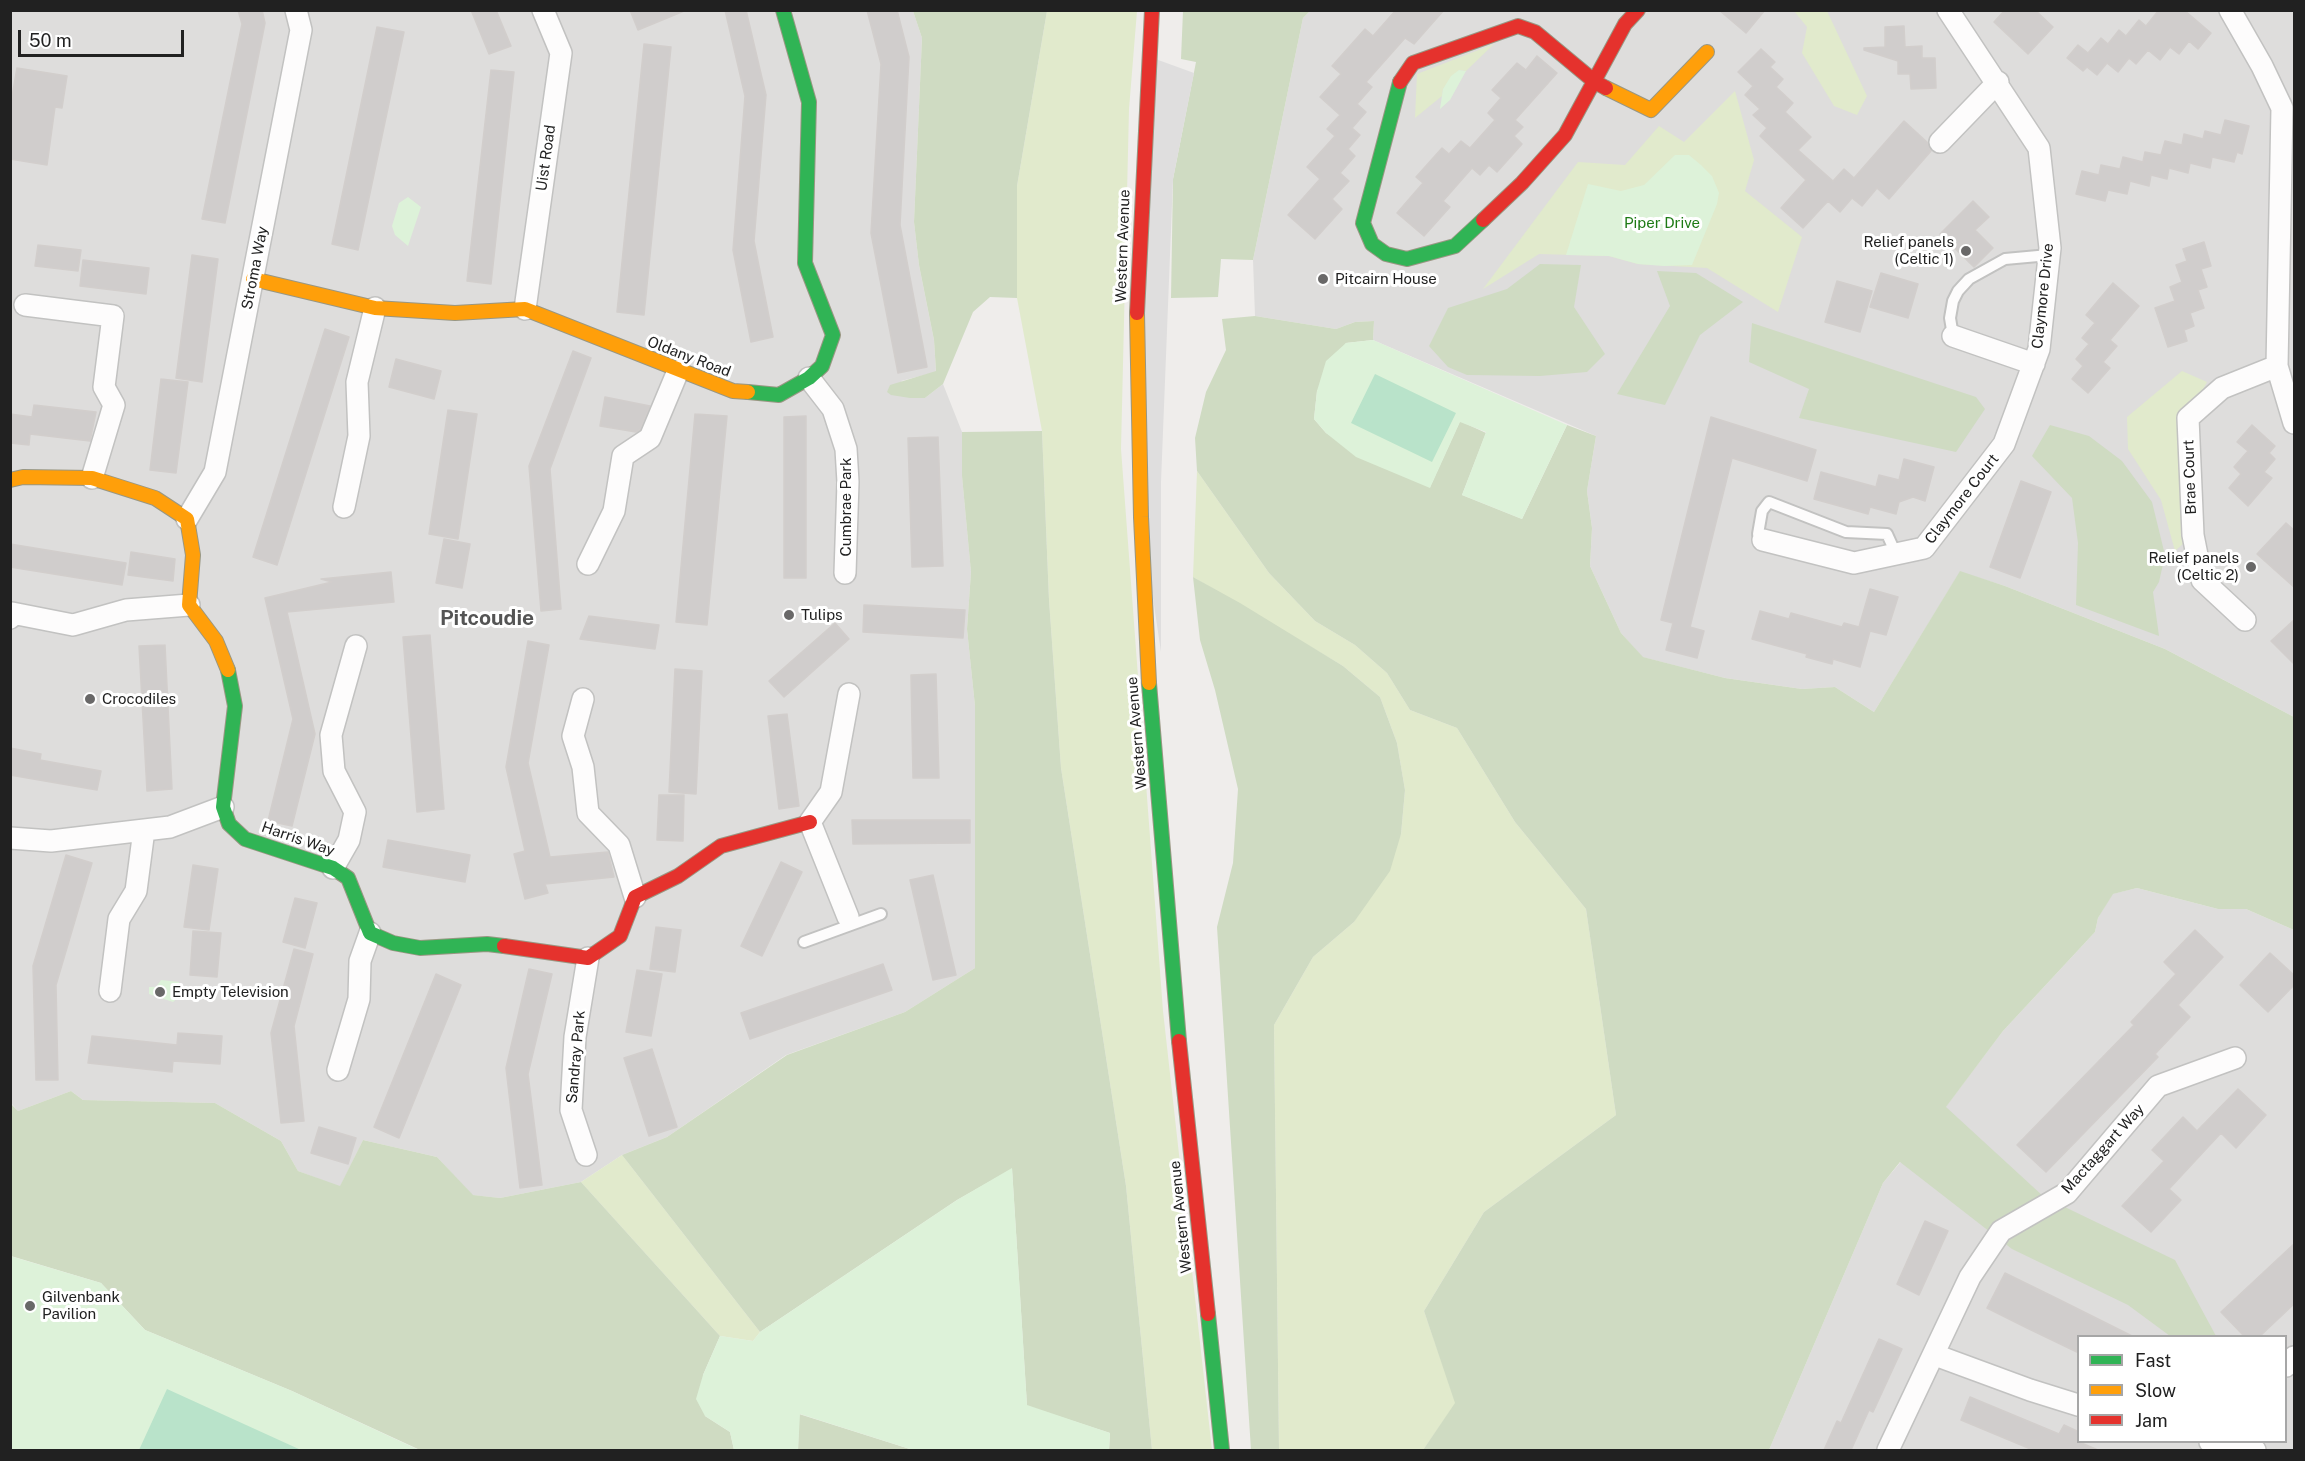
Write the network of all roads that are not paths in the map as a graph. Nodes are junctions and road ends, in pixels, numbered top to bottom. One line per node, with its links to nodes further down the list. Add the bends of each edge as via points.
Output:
1 (296, 10): 13 (street, Stroma Way, via 301,30)
2 (543, 10): 16 (street, Uist Road, via 561,53)
3 (783, 10): 21 (street, Oldany Road, via 809,102 805,263 833,335 822,366)
4 (1152, 10): 56 (street, Western Avenue, via 1136,286 1149,685 1183,1083)
5 (1638, 10): 9 (street, via 1625,24)
6 (1948, 10): 10 (street, Claymore Drive)
7 (2230, 10): 19 (street, via 2282,108)
8 (1707, 52): 9 (street, via 1651,110)
9 (1595, 82): 9 (street, via 1565,135 1522,183 1455,246 1407,259 1386,254 1372,244 1363,223 1397,86 1413,63 1518,26 1535,32)
10 (1998, 82): 11 (street); 12 (street, Claymore Drive, via 2039,148)
11 (1940, 142)
12 (2049, 255): 17 (lane, via 2005,259 1969,279 1953,301); 18 (street, Claymore Drive)
13 (253, 279): 15 (street, Oldany Road); 26 (street, Stroma Way, via 216,472)
14 (26, 305): 23 (street, via 113,316 104,387 114,405)
15 (375, 308): 16 (street, Oldany Road, via 455,313); 25 (street, via 357,382 359,436)
16 (525, 309): 20 (street, Oldany Road)
17 (1953, 336): 18 (street, Claymore Drive)
18 (2034, 364): 28 (street, Claymore Court, via 2004,444 1924,548)
19 (2277, 366): 22 (street); 33 (street, Brae Court, via 2222,388 2188,418 2193,535 2202,580)
20 (678, 371): 21 (street, Oldany Road, via 733,391 779,395); 29 (street, via 650,438 623,456 614,511)
21 (809, 378): 30 (street, Cumbrae Park, via 833,409 846,449)
22 (2295, 423)
23 (92, 478): 24 (street); 26 (street, via 155,498)
24 (10, 480)
25 (344, 507)
26 (187, 519): 31 (street, via 194,555)
27 (1763, 540): 28 (street, Claymore Court, via 1854,563); 28 (lane, via 1758,534 1762,511 1769,502 1846,532 1887,534)
28 (1896, 554)
29 (588, 564)
30 (845, 573)
31 (189, 605): 32 (street, via 126,610 73,625 12,613); 37 (street, via 216,641 231,678 235,706 233,739)
32 (10, 618)
33 (2245, 620)
34 (356, 646): 41 (street, via 331,735 334,771 355,812 349,840)
35 (849, 694): 38 (street, via 831,792)
36 (583, 699): 42 (street, via 573,736 583,766 588,813 619,845)
37 (223, 807): 39 (street, via 170,826); 41 (street, Harris Way, via 230,824 246,838)
38 (810, 822): 42 (street, via 721,846 678,876); 44 (street)
39 (144, 830): 40 (street, via 51,841); 48 (street, via 136,891 119,919)
40 (10, 838)
41 (333, 867): 45 (street, Harris Way, via 348,878)
42 (635, 897): 47 (street, via 620,936)
43 (881, 914): 44 (lane)
44 (849, 920): 46 (lane)
45 (370, 933): 47 (street, via 420,948 487,944); 50 (street, via 360,961 358,999)
46 (804, 942)
47 (588, 958): 51 (street, Sandray Park, via 575,1037 571,1110)
48 (110, 991)
49 (2235, 1058): 52 (street, Mactaggart Way, via 2158,1086 2067,1193 2001,1231 1970,1277)
50 (338, 1070)
51 (586, 1155)
52 (1935, 1355): 53 (street); 57 (street, Mactaggart Way)
53 (2077, 1404)
54 (2217, 1443): 55 (street)
55 (2245, 1447)
56 (1222, 1450)
57 (1888, 1450)

